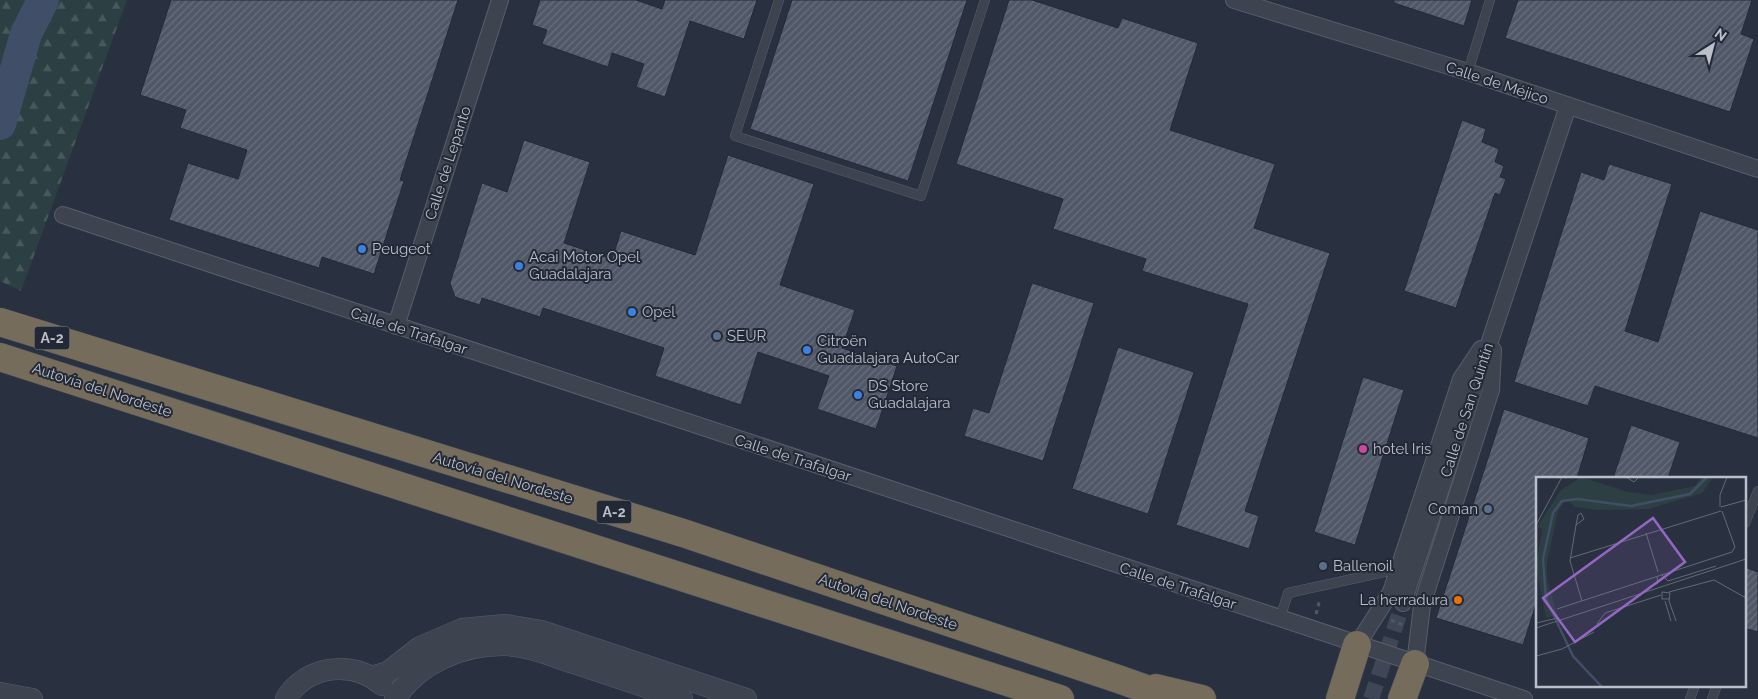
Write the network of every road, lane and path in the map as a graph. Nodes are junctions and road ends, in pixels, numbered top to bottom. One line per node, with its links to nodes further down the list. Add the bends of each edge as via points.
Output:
1 (500, 0): 12 (street, Calle de Lepanto)
2 (779, 0): 3 (lane, via 735,136 921,196)
3 (985, 0)
4 (1234, 0): 6 (street, Calle de Méjico)
5 (1490, 0): 6 (lane)
6 (1468, 72): 7 (street, Calle de Méjico)
7 (1568, 106): 8 (street, Calle de Méjico); 13 (street, Calle de San Quintín)
8 (1758, 170)
9 (63, 215): 12 (street, Calle de Trafalgar)
10 (0, 314): 14 (highway)
11 (0, 322): 14 (highway, Autovía del Nordeste / A-2)
12 (396, 326): 22 (street, Calle de Trafalgar)
13 (1494, 330): 18 (street, Calle de San Quintín, via 1461,380); 20 (street, Calle de San Quintín); 24 (street, Calle de San Quintín, via 1491,390 1422,605)
14 (105, 355): 28 (highway, Autovía del Nordeste / A-2, via 683,533)
15 (0, 357): 37 (highway, Autovía del Nordeste / A-2)
16 (1758, 491): 17 (lane)
17 (1746, 521)
18 (1398, 569): 19 (lane); 21 (street, Calle de San Quintín, via 1391,592)
19 (1324, 585): 22 (lane, via 1288,593); 23 (path)
20 (1403, 604)
21 (1376, 614): 24 (path); 25 (street, Calle de San Quintín)
22 (1280, 619): 23 (street, Calle de Trafalgar)
23 (1311, 629): 25 (street, Calle de Trafalgar)
24 (1419, 631): 26 (street, Calle de San Quintín)
25 (1357, 645): 26 (street, Calle de Trafalgar); 40 (highway)
26 (1415, 664): 41 (highway); 42 (street, Calle de Trafalgar)
27 (371, 677): 33 (street, via 361,672 329,669 304,678); 34 (street); 36 (street, via 388,672 420,647 462,628 505,625 541,631)
28 (1121, 680): 38 (highway, Autovía del Nordeste / A-2); 39 (highway)
29 (1694, 686): 43 (lane)
30 (1717, 686): 44 (lane)
31 (0, 693): 32 (street)
32 (32, 699)
33 (286, 699)
34 (394, 699): 35 (street, via 403,687 431,664 468,649 505,645 536,651)
35 (682, 699)
36 (746, 699)
37 (1060, 699)
38 (1174, 699)
39 (1202, 699)
40 (1340, 699)
41 (1402, 699)
42 (1524, 699)
43 (1690, 699)
44 (1712, 699)

